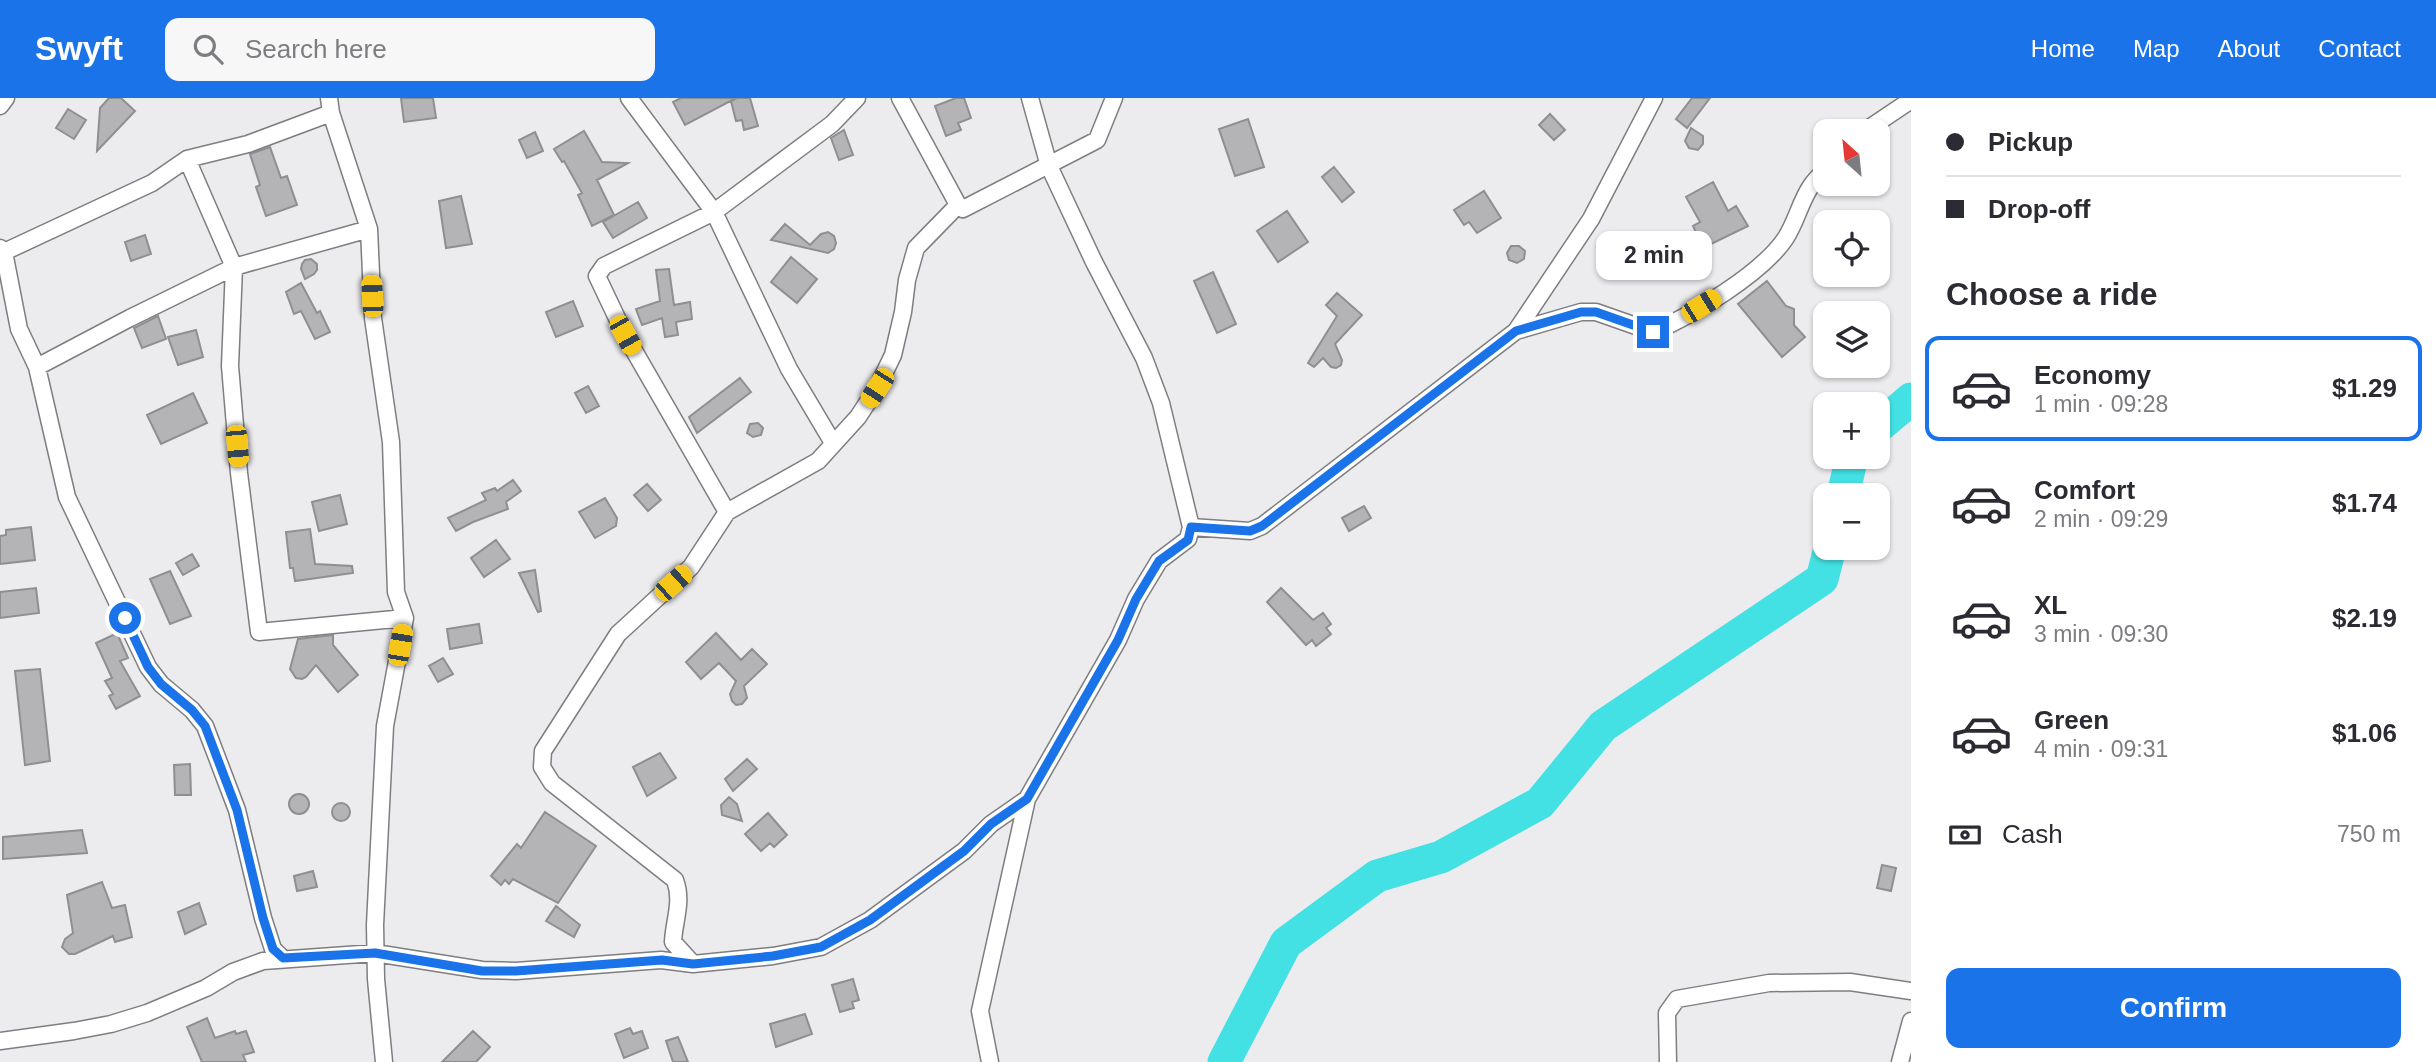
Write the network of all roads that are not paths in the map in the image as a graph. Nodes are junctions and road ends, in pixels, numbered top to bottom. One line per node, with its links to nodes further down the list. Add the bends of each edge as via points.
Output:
1 (6, 98): 9 (street)
2 (857, 98): 16 (street, via 832,124)
3 (900, 98): 15 (street)
4 (1030, 98): 13 (street)
5 (1114, 98): 13 (street, via 1097,140)
6 (1654, 98): 20 (street, via 1591,219)
7 (634, 100): 16 (street)
8 (1911, 100): 11 (street)
9 (0, 106)
10 (330, 106): 12 (street, via 248,144); 17 (street)
11 (1883, 119)
12 (187, 159): 18 (street, via 152,183); 19 (street)
13 (1049, 166): 15 (street, via 963,209); 24 (street, via 1144,358 1161,403)
14 (1813, 184): 20 (street, via 1773,256 1676,322 1653,332 1596,312 1581,312)
15 (958, 205): 22 (street, via 916,248 893,355 858,417)
16 (714, 212): 22 (street, via 789,369); 23 (street, via 604,266 597,276 631,346)
17 (369, 229): 19 (street); 25 (street, via 373,318 391,442 396,592)
18 (2, 250): 21 (street, via 19,329)
19 (234, 267): 21 (street); 25 (street, via 230,366 259,632)
20 (1516, 331): 24 (street, via 1262,526 1250,531)
21 (37, 367): 28 (street, via 67,497 148,667 205,726 237,810 273,949)
22 (833, 443): 23 (street, via 818,461)
23 (727, 512): 29 (street, via 691,567 618,634 542,751 542,767 552,783 675,880 680,904 673,942)
24 (1191, 527): 26 (street, via 1188,540 1159,561 1136,599 1118,640)
25 (405, 618): 27 (street, via 385,726)
26 (1027, 799): 29 (street, via 870,920 821,947); 34 (street, via 979,1011)
27 (375, 953): 28 (street); 29 (street, via 482,971 662,960); 33 (street)
28 (283, 958): 32 (street, via 233,972 194,993 111,1024)
29 (693, 964)
30 (1911, 991): 35 (street, via 1850,982 1769,983 1678,999 1667,1013)
31 (1911, 1021): 36 (street)
32 (0, 1041)
33 (384, 1062)
34 (990, 1062)
35 (1668, 1062)
36 (1900, 1062)

